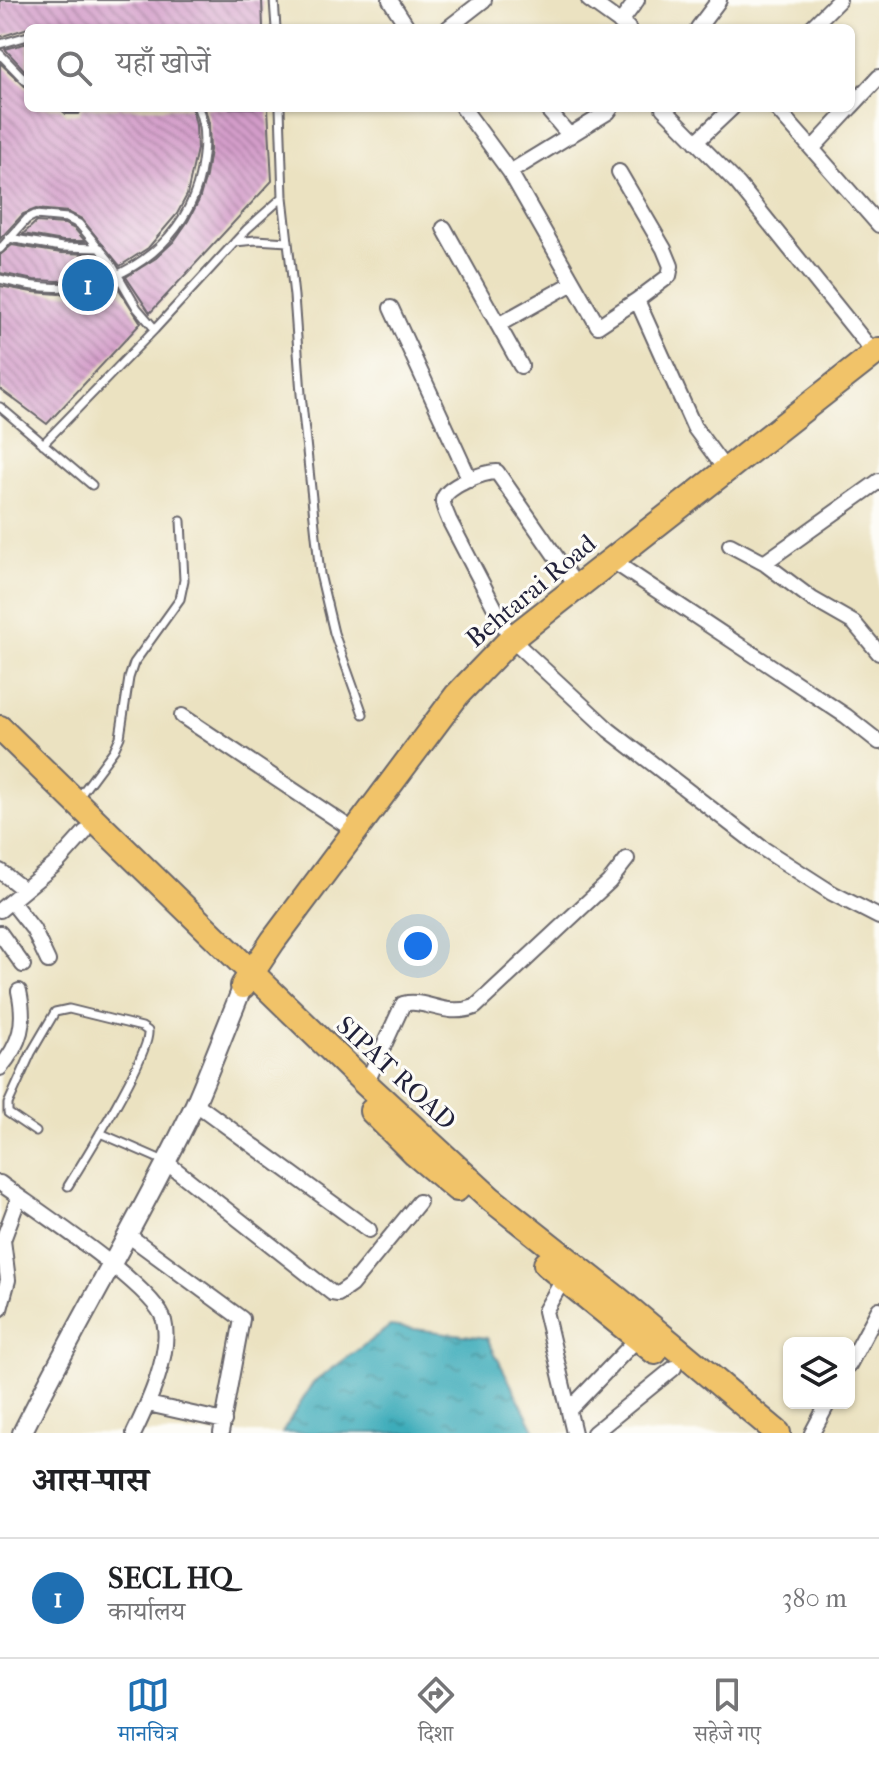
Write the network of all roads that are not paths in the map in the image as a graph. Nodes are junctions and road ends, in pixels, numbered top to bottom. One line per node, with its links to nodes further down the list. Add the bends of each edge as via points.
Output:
1 (274, 0): 8 (lane)
2 (390, 0): 9 (street)
3 (484, 0): 10 (street)
4 (589, 0): 11 (street)
5 (637, 0): 12 (street)
6 (719, 0): 13 (street)
7 (839, 0): 14 (street)
8 (276, 24)
9 (405, 24)
10 (453, 24)
11 (623, 24)
12 (625, 24)
13 (701, 24)
14 (815, 24)
15 (24, 37): 16 (lane)
16 (0, 44)
17 (0, 54): 19 (lane)
18 (24, 71): 19 (lane)
19 (18, 72): 21 (lane)
20 (879, 77): 22 (street)
21 (24, 79)
22 (855, 102)
23 (199, 112): 45 (lane, via 204,157 186,216 167,239)
24 (280, 112): 37 (lane)
25 (466, 112): 35 (street)
26 (549, 112): 32 (street)
27 (605, 112): 32 (street)
28 (667, 112): 33 (street)
29 (728, 112): 33 (street)
30 (780, 112): 34 (street)
31 (845, 112): 34 (street)
32 (570, 136): 35 (street)
33 (696, 142): 52 (street, via 738,184)
34 (812, 149): 38 (street)
35 (510, 172): 47 (street)
36 (619, 172): 48 (street, via 671,266 669,276)
37 (283, 197): 41 (lane); 42 (lane)
38 (879, 225)
39 (444, 228): 50 (street)
40 (9, 238): 43 (lane); 43 (lane, via 27,219 48,215 79,224); 44 (lane)
41 (235, 242): 42 (lane); 51 (lane)
42 (288, 242): 67 (lane, via 320,574)
43 (100, 248): 45 (lane)
44 (0, 249)
45 (118, 275): 46 (lane, via 70,287); 51 (lane)
46 (0, 279)
47 (573, 283): 48 (street, via 598,326); 50 (street)
48 (637, 300): 56 (street, via 694,427)
49 (391, 308): 57 (street)
50 (498, 325): 53 (street)
51 (155, 329): 55 (lane)
52 (877, 351): 56 (main road, Behtarai Road)
53 (521, 366)
54 (0, 407): 55 (lane)
55 (43, 444): 59 (lane)
56 (725, 469): 62 (main road, Behtarai Road)
57 (470, 480): 64 (street, via 493,471 501,476); 65 (street, via 446,493 443,504)
58 (879, 481): 63 (street)
59 (92, 485)
60 (181, 521): 72 (lane, via 180,599 134,663 120,737)
61 (730, 545): 63 (street)
62 (611, 560): 64 (main road, Behtarai Road); 70 (street)
63 (764, 563): 66 (street, via 854,623)
64 (577, 587): 65 (main road, Behtarai Road)
65 (511, 639): 74 (main road, Behtarai Road, via 457,695); 79 (street, via 609,730 751,840)
66 (879, 653)
67 (363, 714)
68 (182, 716): 74 (street)
69 (0, 728): 72 (main road, SIPAT ROAD)
70 (879, 742)
71 (0, 749): 73 (main road, SIPAT ROAD)
72 (75, 802): 83 (main road, SIPAT ROAD)
73 (85, 832): 77 (street); 83 (main road, SIPAT ROAD)
74 (356, 832): 83 (main road, Behtarai Road)
75 (627, 859): 86 (street, via 475,1007 453,1012 403,1004)
76 (0, 871): 77 (street)
77 (24, 890): 78 (street)
78 (6, 906): 81 (street, via 33,929)
79 (879, 917)
80 (0, 933): 82 (street)
81 (48, 961)
82 (23, 965)
83 (247, 979): 86 (main road, SIPAT ROAD); 87 (street); 98 (main road, SIPAT ROAD, via 414,1153)
84 (19, 991): 85 (street, via 22,1028)
85 (0, 1068)
86 (366, 1084): 112 (main road, SIPAT ROAD, via 491,1199 619,1300)
87 (195, 1103): 90 (street); 95 (street)
88 (36, 1132): 89 (lane, via 12,1118 8,1104 47,1021 55,1012 69,1009 148,1031 148,1042)
89 (100, 1133): 90 (lane); 92 (lane)
90 (166, 1162): 94 (street, via 338,1294); 96 (street)
91 (0, 1183): 93 (street)
92 (68, 1186)
93 (19, 1197): 97 (street); 99 (street, via 3,1240 8,1280)
94 (419, 1202)
95 (369, 1230)
96 (128, 1235): 97 (street); 107 (street, via 242,1319)
97 (112, 1264): 104 (street, via 164,1319 164,1346); 108 (street)
98 (564, 1278): 101 (main road, SIPAT ROAD); 105 (street, via 545,1311)
99 (0, 1309)
100 (879, 1309): 102 (street)
101 (638, 1338): 103 (main road, SIPAT ROAD); 105 (street)
102 (855, 1354)
103 (674, 1368): 111 (street); 112 (main road, SIPAT ROAD)
104 (148, 1404): 107 (street); 109 (street)
105 (570, 1409): 110 (street)
106 (825, 1409): 113 (street)
107 (222, 1427)
108 (22, 1433)
109 (134, 1433)
110 (574, 1433)
111 (594, 1433)
112 (771, 1433)
113 (812, 1433)

